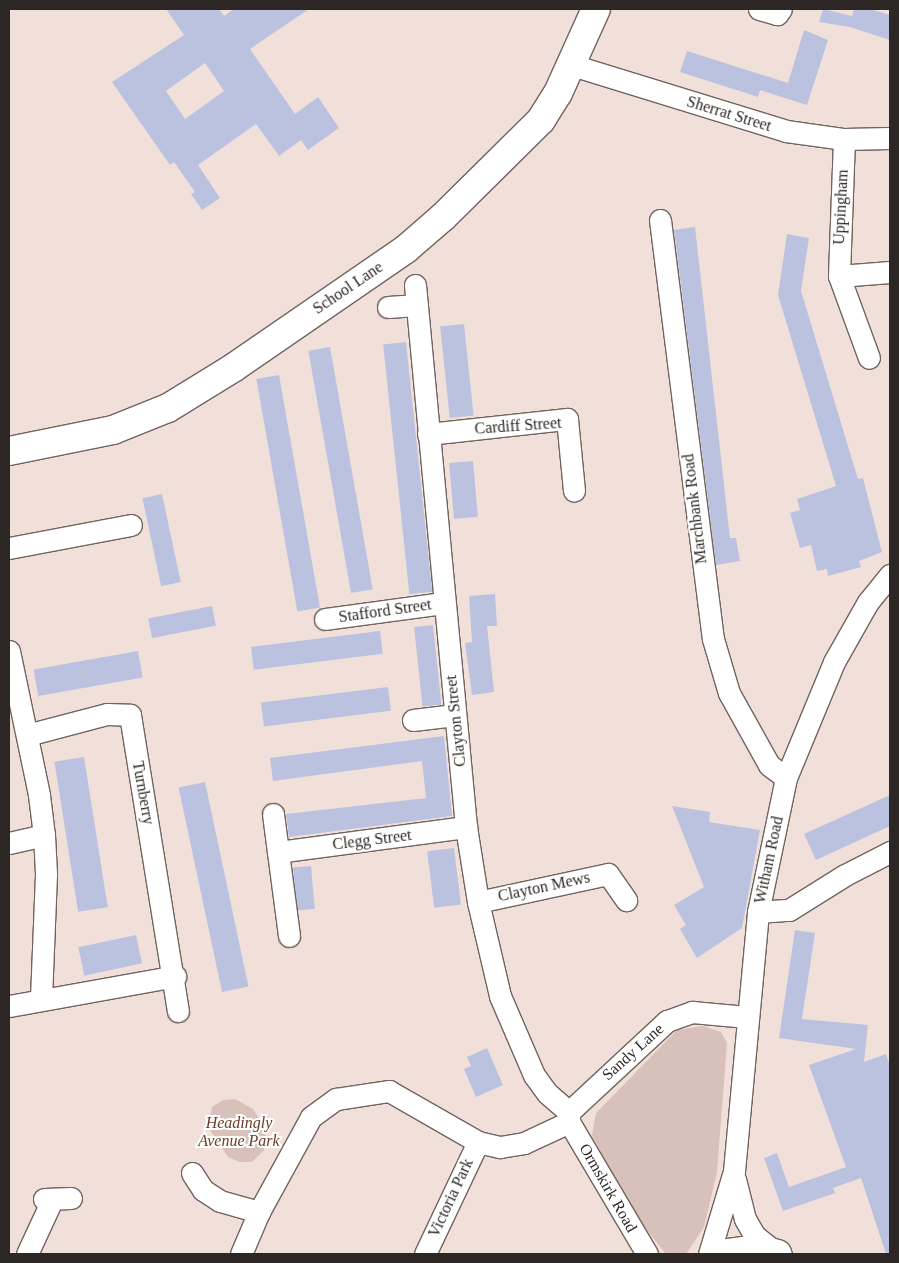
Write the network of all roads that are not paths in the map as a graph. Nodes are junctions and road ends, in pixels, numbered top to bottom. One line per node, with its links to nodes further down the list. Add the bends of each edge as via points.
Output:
1 (596, 9): 4 (street, School Lane)
2 (760, 9): 3 (street, via 777,14)
3 (781, 9)
4 (572, 64): 6 (street, Sherrat Street, via 786,131); 13 (street, School Lane, via 541,120 426,232 233,368 139,422)
5 (890, 138): 6 (street, Sherrat Street)
6 (844, 139): 9 (street, Uppingham)
7 (660, 220): 24 (street, Marchbank Road, via 713,639 729,693 769,764)
8 (890, 272): 9 (street)
9 (839, 276): 11 (street, Uppingham)
10 (388, 307): 12 (street, Clayton Street, via 416,295)
11 (869, 358)
12 (428, 434): 14 (street, Cardiff Street, via 567,419); 18 (street, Clayton Street)
13 (9, 451)
14 (574, 491)
15 (131, 525): 16 (street)
16 (9, 548)
17 (890, 575): 24 (street, Witham Road, via 868,602 834,662)
18 (444, 603): 19 (street, Stafford Street); 21 (street, Clayton Street)
19 (325, 619)
20 (9, 658): 23 (street)
21 (455, 715): 22 (street); 26 (street, Clayton Street)
22 (413, 720)
23 (27, 735): 27 (street); 35 (street, Turnberry, via 107,714 130,715)
24 (786, 778): 33 (street, Witham Road)
25 (272, 814): 29 (street)
26 (466, 828): 29 (street, Clegg Street); 32 (street, Clayton Street)
27 (44, 835): 28 (street); 36 (street, via 46,874)
28 (9, 842)
29 (278, 852): 34 (street)
30 (890, 852): 33 (street, via 789,910)
31 (626, 900): 32 (street, Clayton Mews, via 608,874)
32 (478, 902): 40 (street, Clayton Street, via 500,996 530,1066 547,1093)
33 (758, 912): 39 (street, Witham Road)
34 (289, 936)
35 (175, 976): 36 (street); 38 (street, Turnberry)
36 (41, 999): 37 (street)
37 (9, 1006)
38 (178, 1011)
39 (747, 1017): 40 (street, Sandy Lane, via 692,1012 667,1021); 43 (street, Witham Road)
40 (569, 1117): 41 (street, Sandy Lane, via 536,1139 511,1146 500,1148); 49 (street, Ormskirk Road)
41 (478, 1142): 45 (street, Sandy Lane, via 389,1091 336,1099 311,1117); 48 (street, Victoria Park)
42 (192, 1170): 45 (street, via 203,1190 220,1201)
43 (734, 1171): 50 (street, Witham Road, via 728,1201); 52 (street, Witham Road, via 745,1220 755,1236)
44 (56, 1199): 46 (street)
45 (259, 1212): 47 (street, Sandy Lane)
46 (26, 1254)
47 (240, 1254)
48 (425, 1254)
49 (647, 1254)
50 (709, 1254)
51 (720, 1254): 52 (street, via 756,1249)
52 (778, 1254)

